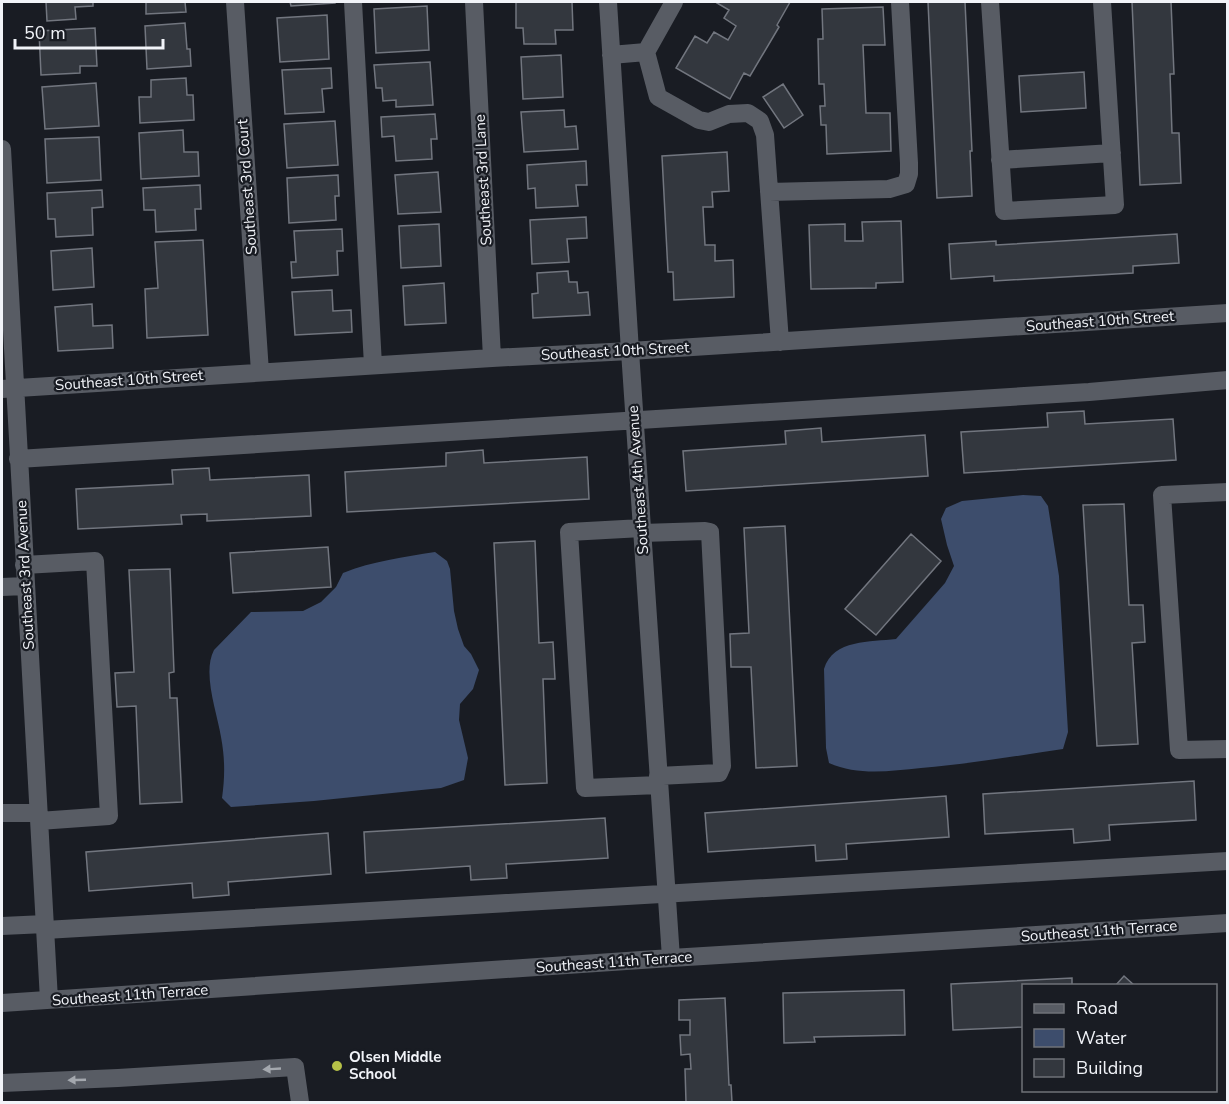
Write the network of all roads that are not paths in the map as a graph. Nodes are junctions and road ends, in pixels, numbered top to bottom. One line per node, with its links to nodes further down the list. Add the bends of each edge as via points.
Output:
1 (234, 2): 21 (street, Southeast 3rd Court)
2 (353, 2): 20 (street)
3 (474, 2): 19 (street, Southeast 3rd Lane)
4 (608, 2): 10 (street, Southeast 4th Avenue)
5 (674, 2): 9 (street)
6 (900, 2): 14 (street, via 909,163 906,184 889,189)
7 (990, 2): 13 (street)
8 (1102, 2): 12 (street)
9 (646, 52): 10 (street); 14 (street, via 658,97 699,120 709,122 748,112 760,121 765,135)
10 (611, 55): 18 (street, Southeast 4th Avenue)
11 (2, 149): 15 (street, Southeast 3rd Avenue)
12 (1112, 153): 13 (street); 13 (street, via 1115,205 1004,211)
13 (1000, 160)
14 (769, 192): 17 (street)
15 (4, 255): 23 (street, Southeast 3rd Avenue)
16 (1227, 313): 17 (street, Southeast 10th Street)
17 (780, 342): 18 (street, Southeast 10th Street)
18 (630, 351): 19 (street, Southeast 10th Street); 24 (street, Southeast 4th Avenue)
19 (492, 358): 20 (street, Southeast 10th Street)
20 (373, 365): 21 (street, Southeast 10th Street)
21 (260, 372): 23 (street, Southeast 10th Street)
22 (1227, 380): 24 (street)
23 (8, 388): 25 (street, Southeast 3rd Avenue)
24 (634, 421): 25 (street); 27 (street, Southeast 4th Avenue)
25 (13, 467): 28 (street, Southeast 3rd Avenue)
26 (1227, 492): 31 (street, via 1162,495 1179,750)
27 (642, 530): 32 (street, Southeast 4th Avenue); 32 (street, via 710,532 722,766 719,773); 32 (street, via 569,532 585,788)
28 (24, 565): 29 (street, Southeast 3rd Avenue); 34 (street, via 95,561 109,816)
29 (26, 586): 30 (street); 34 (street, Southeast 3rd Avenue)
30 (2, 587)
31 (1227, 749)
32 (659, 781): 36 (street, Southeast 4th Avenue)
33 (2, 813): 34 (street)
34 (39, 817): 39 (street, Southeast 3rd Avenue)
35 (1227, 861): 36 (street)
36 (666, 894): 39 (street); 40 (street, Southeast 4th Avenue)
37 (1227, 923): 40 (street, Southeast 11th Terrace)
38 (2, 926): 39 (street)
39 (45, 927): 41 (street, Southeast 3rd Avenue)
40 (671, 958): 41 (street, Southeast 11th Terrace)
41 (49, 1000): 42 (street, Southeast 11th Terrace)
42 (2, 1003)
43 (2, 1083): 44 (street, one-way to 43, via 295,1067)
44 (300, 1102)

